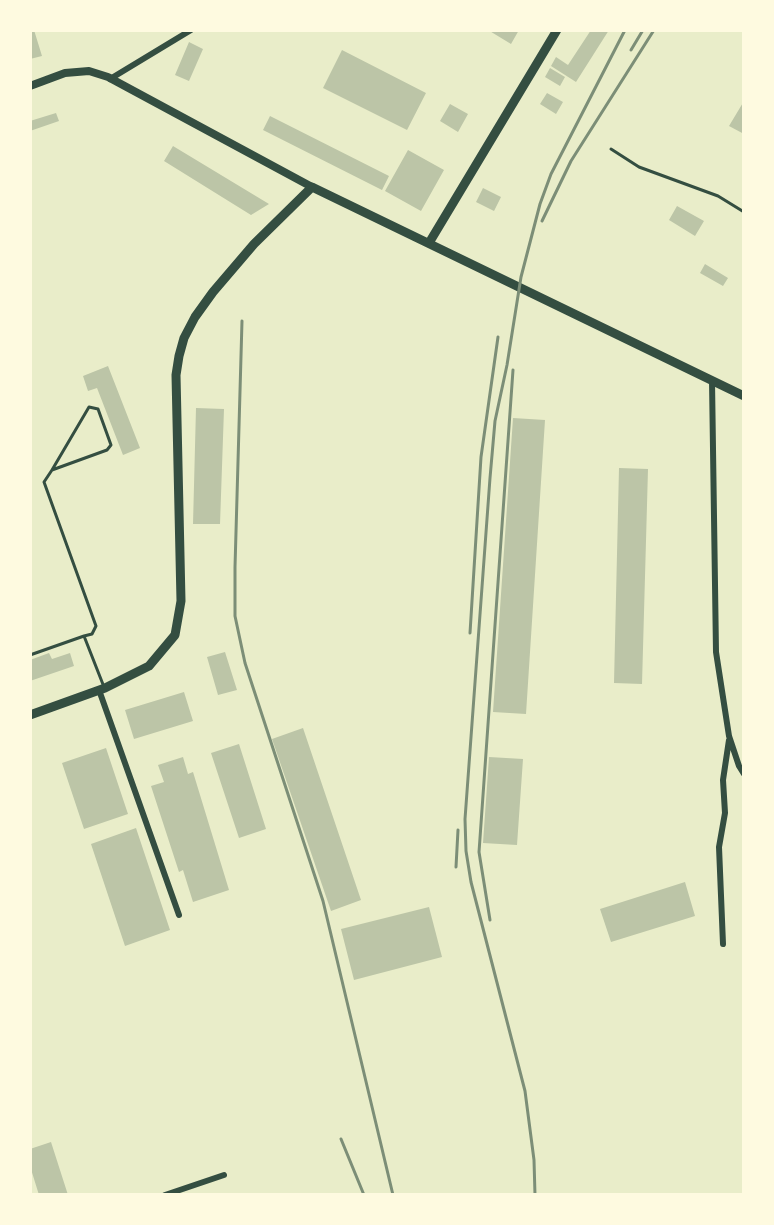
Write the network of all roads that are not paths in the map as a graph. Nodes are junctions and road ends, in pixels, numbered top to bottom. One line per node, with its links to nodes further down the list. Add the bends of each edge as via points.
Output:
1 (191, 30): 3 (street)
2 (557, 30): 8 (main road)
3 (110, 79): 4 (street, via 89,71 65,73); 6 (street)
4 (30, 86)
5 (611, 149): 7 (lane, via 639,167 718,196)
6 (312, 187): 8 (main road); 14 (main road, via 213,292 184,338 176,375 181,601 175,634 149,666)
7 (744, 212)
8 (429, 243): 9 (main road)
9 (712, 381): 10 (main road); 16 (street, via 716,652)
10 (744, 396)
11 (52, 470): 11 (lane, via 107,450 111,445 98,409 89,407); 12 (lane, via 44,482 96,626 92,634)
12 (84, 636): 13 (lane); 14 (lane)
13 (30, 655)
14 (102, 689): 15 (main road); 18 (street)
15 (30, 715)
16 (729, 736): 17 (street); 19 (street, via 719,847)
17 (744, 774)
18 (179, 915)
19 (723, 944)
20 (224, 1175): 21 (street)
21 (165, 1195)

